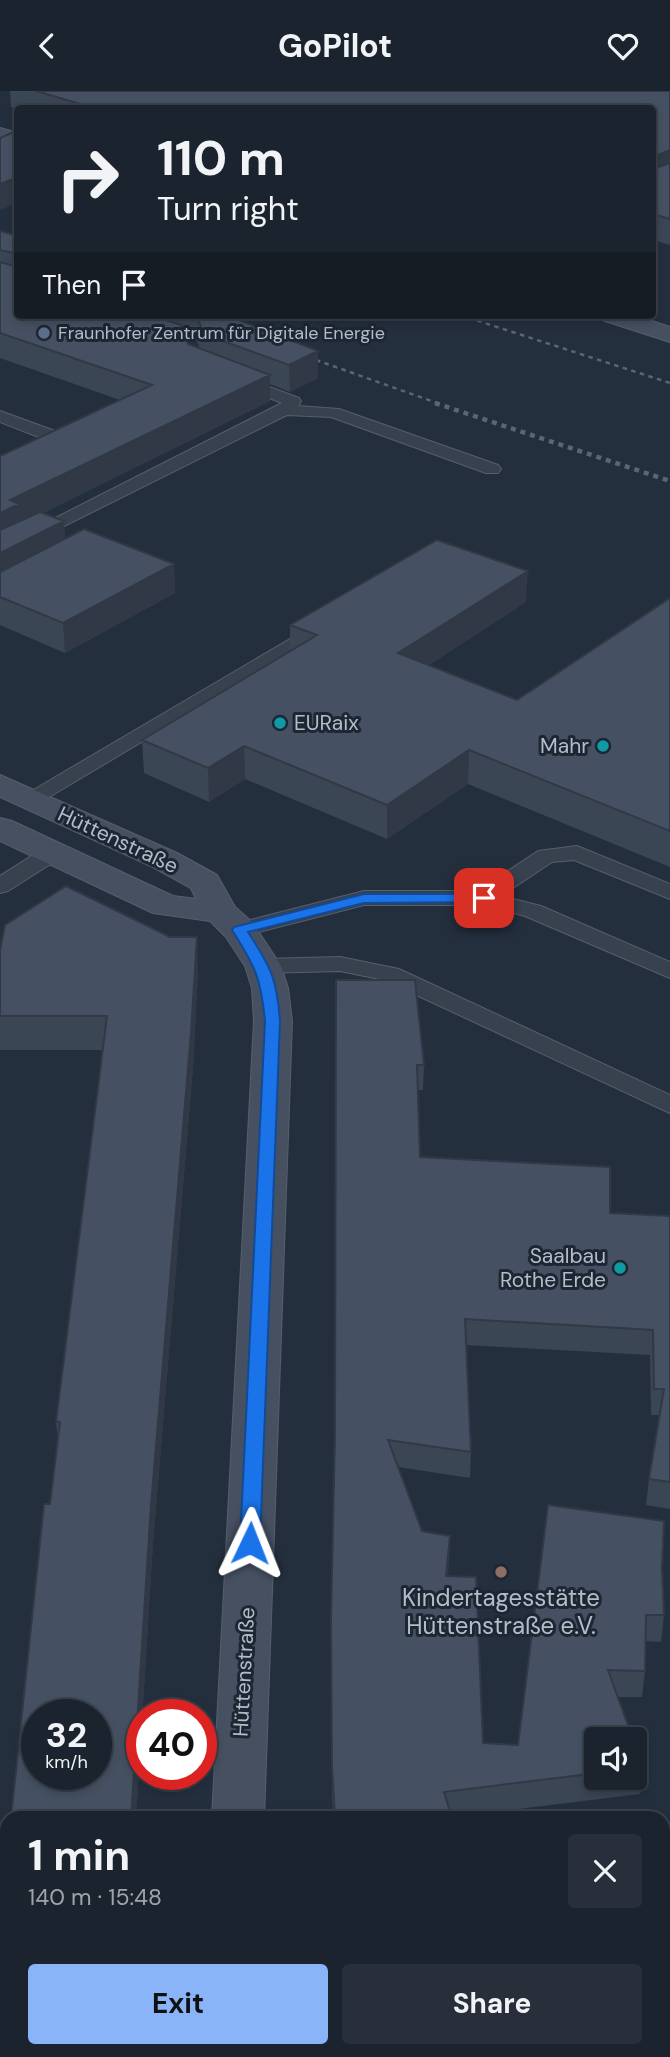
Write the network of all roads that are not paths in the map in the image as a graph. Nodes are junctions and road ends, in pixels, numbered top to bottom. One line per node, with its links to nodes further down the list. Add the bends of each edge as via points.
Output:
1 (622, 319): 2 (street)
2 (670, 335)
3 (220, 374): 4 (lane, via 293,401)
4 (284, 410): 7 (lane, via 334,412); 8 (lane)
5 (2, 419): 6 (lane)
6 (60, 439)
7 (492, 469)
8 (0, 552)
9 (330, 621): 11 (lane)
10 (0, 785): 11 (street, Hüttenstraße)
11 (32, 799): 17 (street, Hüttenstraße, via 205,882)
12 (0, 828): 13 (street, Hüttenstraße)
13 (52, 853): 14 (lane); 17 (street, Hüttenstraße, via 165,906)
14 (0, 886)
15 (670, 892): 16 (lane, via 577,853 546,856)
16 (484, 898): 17 (lane, via 364,898); 19 (lane, via 533,911)
17 (230, 921): 18 (street, Hüttenstraße)
18 (263, 965): 20 (lane, via 340,964 391,974); 21 (street, Hüttenstraße, via 273,1021)
19 (670, 971)
20 (670, 1105)
21 (237, 1811)

